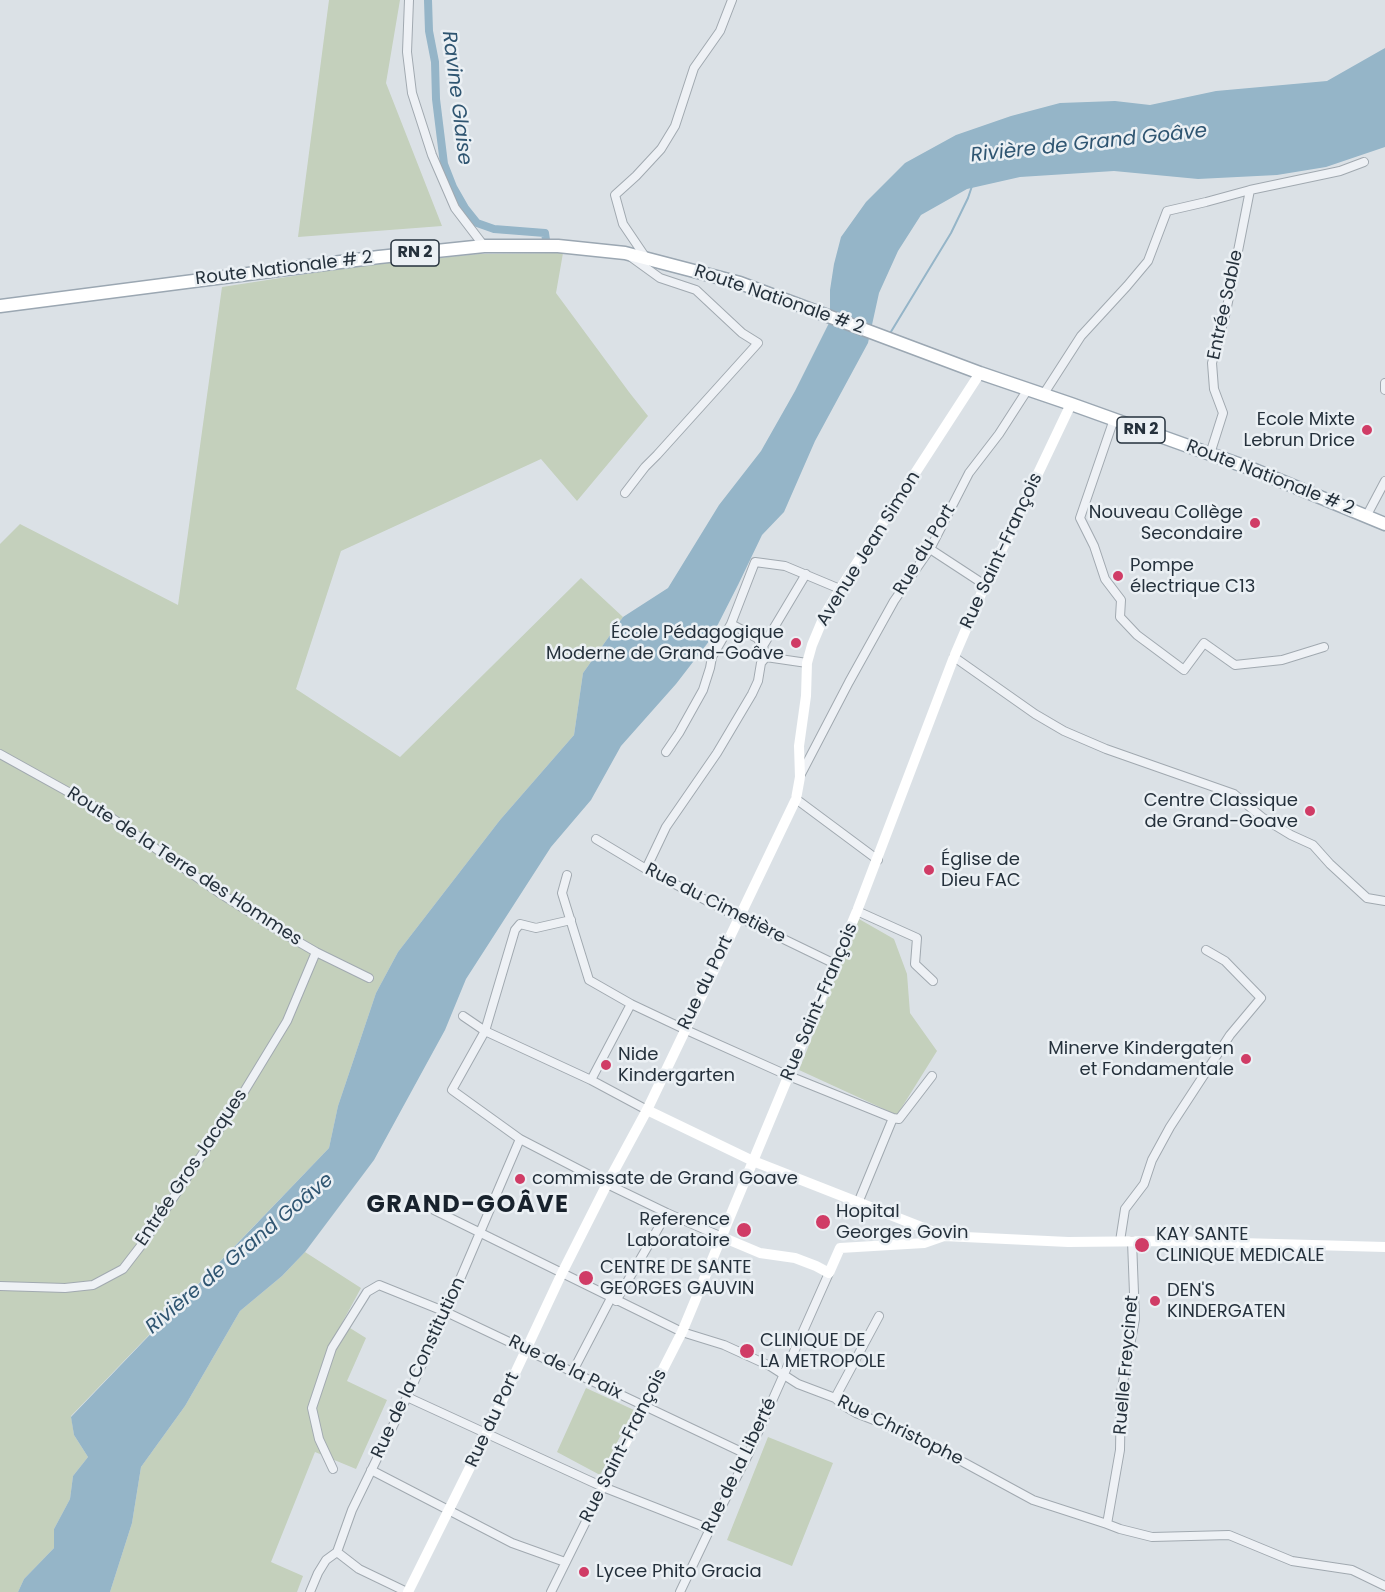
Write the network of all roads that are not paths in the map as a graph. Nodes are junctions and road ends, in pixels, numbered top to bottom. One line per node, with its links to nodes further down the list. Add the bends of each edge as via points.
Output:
1 (409, 0): 5 (street, via 407,52 412,93 454,208)
2 (732, 0): 7 (street, via 720,31 694,68 675,126 661,149 615,195 623,224)
3 (1364, 162): 4 (street, via 1340,171)
4 (1250, 190): 13 (street, via 1167,211 1148,261 1081,336); 16 (street, Entrée Sable, via 1212,363 1214,389 1223,413)
5 (484, 246): 6 (main road, Route Nationale # 2 / RN 2, via 558,246); 8 (main road, Route Nationale # 2 / RN 2)
6 (625, 253): 7 (main road, Route Nationale # 2 / RN 2); 18 (street, via 660,278 696,290 758,343)
7 (646, 258): 9 (main road, Route Nationale # 2 / RN 2, via 740,284)
8 (0, 306)
9 (980, 373): 11 (main road, Route Nationale # 2 / RN 2); 24 (street, Avenue Jean Simon)
10 (1385, 383): 12 (street)
11 (1028, 389): 13 (main road, Route Nationale # 2 / RN 2); 21 (street, Rue du Port, via 969,472)
12 (1385, 390)
13 (1043, 395): 14 (main road, Route Nationale # 2 / RN 2)
14 (1071, 404): 15 (main road, Route Nationale # 2 / RN 2); 23 (street, Rue Saint-François)
15 (1114, 420): 16 (main road, Route Nationale # 2 / RN 2); 27 (street, via 1080,518 1106,579 1121,600 1120,617 1137,636 1184,670 1204,643 1235,665 1282,660)
16 (1210, 454): 19 (main road, Route Nationale # 2 / RN 2)
17 (1385, 481): 19 (street)
18 (625, 493)
19 (1367, 515): 20 (main road, Route Nationale # 2 / RN 2)
20 (1385, 524)
21 (930, 549): 23 (street); 33 (street, Rue du Port, via 894,601)
22 (806, 574): 24 (street); 25 (street, via 755,562); 26 (street)
23 (985, 585): 29 (street, Rue Saint-François)
24 (840, 589): 30 (street, Avenue Jean Simon, via 825,614)
25 (731, 624): 26 (street, via 757,638); 31 (street, via 712,657 703,690)
26 (763, 646): 28 (street)
27 (1324, 647)
28 (766, 657): 30 (street); 37 (street, via 752,694 666,827)
29 (954, 657): 36 (street, Rue Saint-François); 39 (street, via 1064,731 1234,794 1263,818 1314,845 1367,898)
30 (807, 663): 33 (street, Avenue Jean Simon)
31 (666, 752)
32 (0, 754): 44 (street, Route de la Terre des Hommes, via 99,809 218,892)
33 (800, 777): 34 (street, Rue du Port)
34 (796, 800): 36 (street); 41 (street, Rue du Port)
35 (596, 839): 37 (street, Rue du Cimetière)
36 (878, 860): 40 (street, Rue Saint-François)
37 (646, 869): 41 (street, Rue du Cimetière)
38 (567, 875): 42 (street, via 562,893)
39 (1385, 901)
40 (857, 911): 45 (street, Rue Saint-François); 47 (street, via 917,938 915,964)
41 (738, 917): 45 (street, Rue du Cimetière); 50 (street, Rue du Port)
42 (571, 920): 48 (street, via 589,980); 51 (street, via 536,928 520,924 514,930)
43 (1206, 950): 66 (street, via 1225,961 1261,998 1230,1035 1170,1127 1144,1184 1125,1209)
44 (316, 952): 46 (street, Route de la Terre des Hommes); 71 (street, Entrée Gros Jacques, via 287,1021 242,1095 123,1269 93,1285)
45 (835, 964): 52 (street, Rue Saint-François)
46 (369, 978)
47 (933, 981)
48 (631, 1004): 50 (street); 54 (street)
49 (463, 1016): 51 (street)
50 (684, 1029): 52 (street); 55 (street, Rue du Port)
51 (485, 1030): 54 (street); 57 (street, via 452,1090)
52 (789, 1076): 56 (street); 58 (street, Rue Saint-François)
53 (932, 1076): 56 (street, via 899,1119)
54 (591, 1080): 55 (street)
55 (646, 1110): 58 (street); 59 (street, Rue du Port)
56 (893, 1118): 60 (street)
57 (520, 1139): 59 (street); 63 (street, Rue de la Constitution)
58 (753, 1161): 60 (street); 65 (street, Rue Saint-François)
59 (607, 1184): 62 (street); 69 (street, Rue du Port)
60 (858, 1203): 64 (street)
61 (434, 1210): 63 (street, Rue Christophe)
62 (667, 1213): 65 (street); 72 (street)
63 (481, 1233): 69 (street, Rue Christophe); 73 (street, Rue de la Constitution)
64 (944, 1236): 66 (street); 70 (street, via 924,1244 840,1248)
65 (722, 1237): 70 (street, via 760,1253 795,1258); 75 (street, Rue Saint-François)
66 (1120, 1241): 67 (street)
67 (1132, 1241): 68 (street); 88 (street, Ruelle Freycinet, via 1134,1319 1121,1393 1120,1450)
68 (1385, 1246)
69 (562, 1273): 72 (street, Rue Christophe); 76 (street, Rue du Port)
70 (829, 1273): 78 (street, Rue de la Liberté)
71 (0, 1286)
72 (613, 1300): 75 (street, Rue Christophe); 77 (street)
73 (446, 1312): 76 (street, Rue de la Paix); 79 (street, Rue de la Constitution); 84 (street, Rue de la Paix, via 379,1285 367,1292 332,1348 312,1408 319,1439)
74 (879, 1316): 80 (street)
75 (682, 1332): 78 (street, Rue Christophe, via 724,1345); 81 (street, Rue Saint-François)
76 (526, 1349): 77 (street, Rue de la Paix); 82 (street, Rue du Port)
77 (573, 1371): 81 (street, Rue de la Paix)
78 (784, 1374): 80 (street, Rue Christophe, via 798,1384); 83 (street, Rue de la Liberté)
79 (407, 1397): 82 (street); 85 (street, Rue de la Constitution)
80 (835, 1398): 88 (street, Rue Christophe, via 856,1413 902,1432 1033,1500)
81 (644, 1407): 83 (street, Rue de la Paix); 86 (street, Rue Saint-François)
82 (487, 1433): 86 (street); 87 (street, Rue du Port)
83 (748, 1455): 89 (street, Rue de la Liberté)
84 (333, 1469)
85 (371, 1470): 87 (street); 90 (street, Rue de la Constitution)
86 (603, 1487): 89 (street); 91 (street, Rue Saint-François)
87 (449, 1510): 91 (street, via 513,1543); 94 (street, Rue du Port)
88 (1107, 1524): 92 (street, Rue Christophe, via 1152,1537 1228,1535 1292,1561 1352,1570)
89 (710, 1529): 96 (street, Rue de la Liberté)
90 (337, 1552): 93 (street, Rue de la Constitution, via 326,1560); 94 (street, via 359,1569)
91 (565, 1562): 95 (street, Rue Saint-François)
92 (1385, 1586)
93 (310, 1592)
94 (408, 1592)
95 (551, 1592)
96 (680, 1592)

